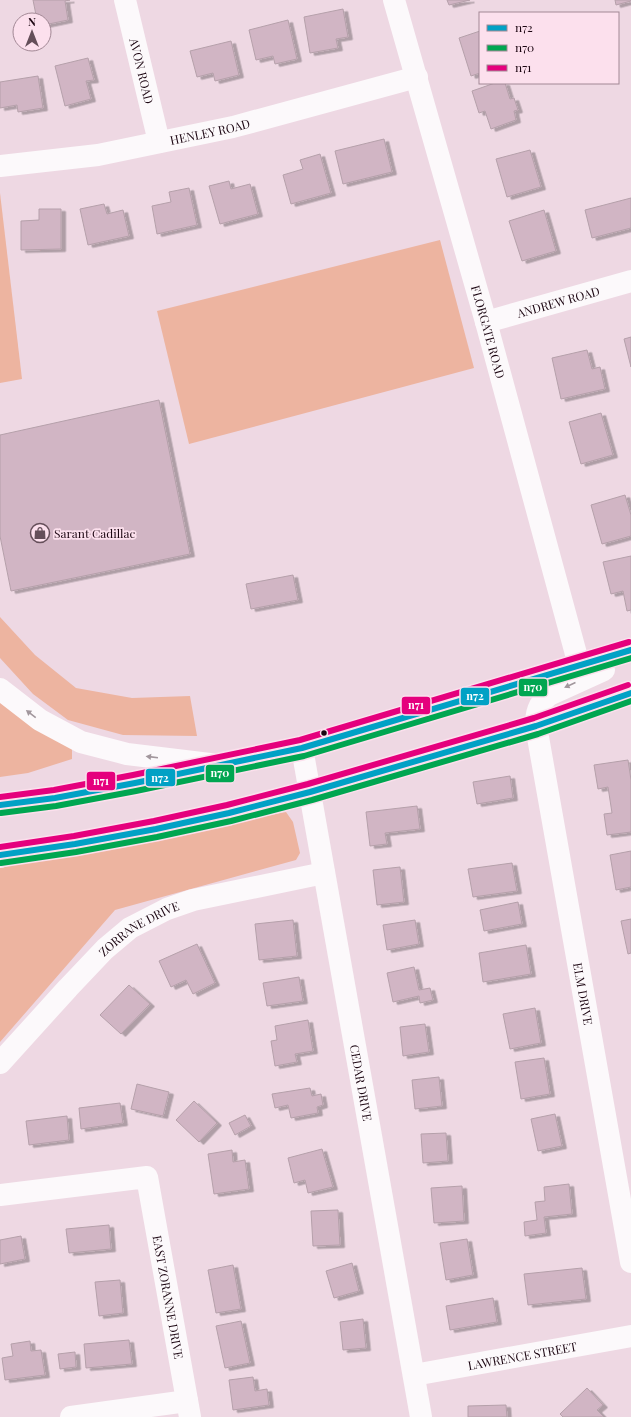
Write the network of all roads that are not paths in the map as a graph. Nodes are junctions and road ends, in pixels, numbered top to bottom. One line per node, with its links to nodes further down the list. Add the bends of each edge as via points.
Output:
1 (125, 0): 4 (main road, AVON ROAD)
2 (394, 0): 3 (main road, FLORGATE ROAD)
3 (417, 77): 4 (main road, HENLEY ROAD, via 233,127); 7 (main road, FLORGATE ROAD)
4 (159, 142): 5 (main road, HENLEY ROAD, via 98,155)
5 (0, 166)
6 (631, 281): 7 (main road, ANDREW ROAD)
7 (486, 322): 10 (main road, FLORGATE ROAD)
8 (631, 650): 10 (main road)
9 (631, 658): 13 (main road, ELM DRIVE, one-way to 13, via 549,695 538,708)
10 (579, 665): 14 (main road)
11 (0, 689): 15 (main road, one-way to 11, via 127,754 81,742 40,720)
12 (631, 693): 13 (main road)
13 (536, 726): 16 (main road); 22 (main road, ELM DRIVE)
14 (302, 748): 15 (main road); 16 (main road, CEDAR DRIVE)
15 (218, 765): 17 (main road, via 55,798)
16 (310, 792): 18 (main road, via 156,829); 19 (main road, CEDAR DRIVE)
17 (0, 805)
18 (3, 855)
19 (324, 873): 20 (main road, ZORRANE DRIVE, via 193,900 167,909 130,928 105,949); 24 (main road, CEDAR DRIVE)
20 (0, 1063)
21 (0, 1195): 25 (main road, EAST ZORANNE DRIVE, via 147,1177)
22 (631, 1262)
23 (631, 1336): 24 (main road, LAWRENCE STREET)
24 (414, 1375): 27 (main road, CEDAR DRIVE)
25 (188, 1409): 26 (main road)
26 (72, 1417)
27 (421, 1417)

